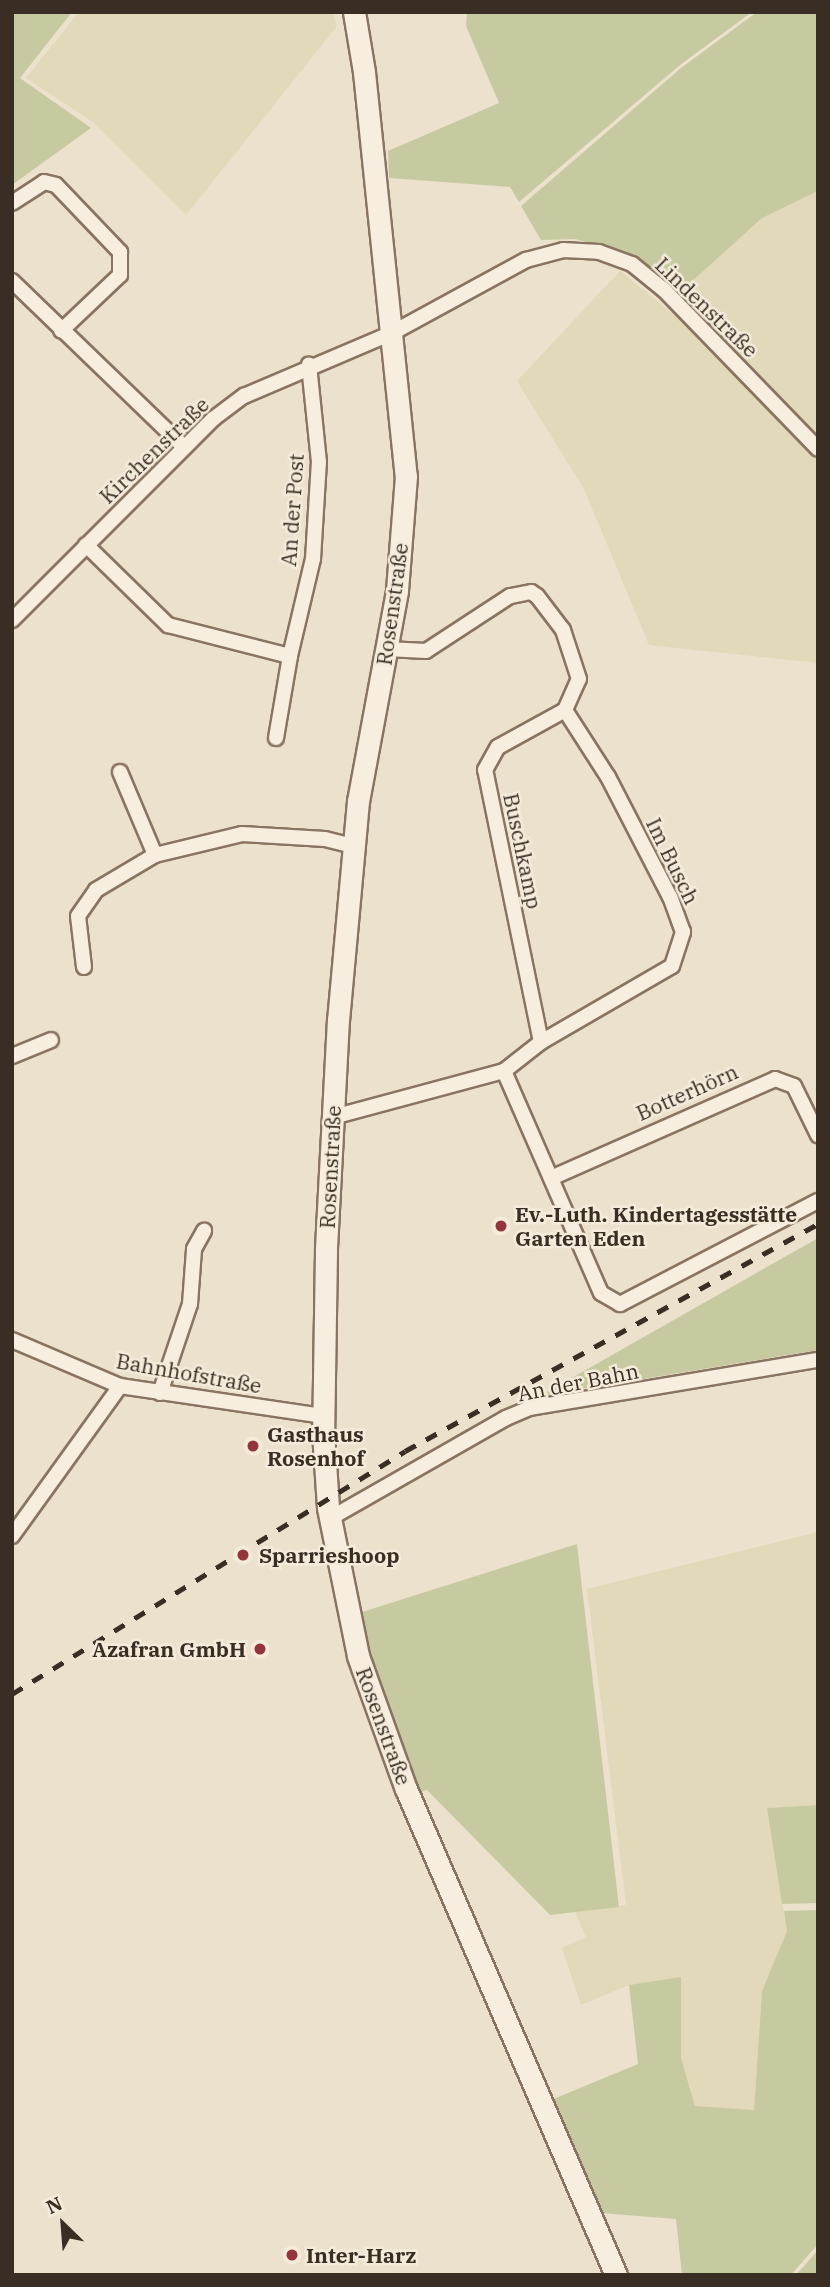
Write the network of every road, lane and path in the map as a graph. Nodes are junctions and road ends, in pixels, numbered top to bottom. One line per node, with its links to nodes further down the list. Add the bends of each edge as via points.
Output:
1 (354, 12): 5 (main road, Rosenstraße)
2 (12, 203): 4 (street, via 44,182 56,185 120,252 120,275)
3 (12, 281): 4 (street)
4 (61, 331): 7 (street, via 105,367)
5 (392, 333): 6 (street, Kirchenstraße); 8 (street, Lindenstraße, via 526,260 562,250 599,252 632,264 664,290); 11 (main road, Rosenstraße, via 406,476)
6 (309, 365): 7 (street, Kirchenstraße, via 244,396); 12 (street, An der Post, via 319,462 313,559)
7 (184, 447): 9 (street, Kirchenstraße)
8 (818, 449)
9 (86, 545): 10 (street, Kirchenstraße); 12 (street, via 168,625)
10 (12, 620)
11 (387, 649): 13 (street, via 426,651 510,596 531,592 563,630 579,679); 16 (main road, Rosenstraße)
12 (290, 656): 14 (street, An der Post)
13 (565, 710): 20 (street, Buschkamp, via 498,747 485,770); 20 (street, Im Busch, via 608,777 670,897 683,932 672,965)
14 (276, 738)
15 (120, 772): 17 (street)
16 (353, 846): 17 (street, via 325,839 242,834); 23 (main road, Rosenstraße)
17 (155, 855): 18 (street, via 96,890 78,916)
18 (84, 967)
19 (51, 1040): 21 (street)
20 (541, 1042): 22 (street, Im Busch)
21 (12, 1056)
22 (504, 1070): 23 (street, Im Busch); 25 (street)
23 (333, 1117): 32 (main road, Rosenstraße)
24 (818, 1135): 25 (street, Botterhörn, via 794,1086 775,1079)
25 (551, 1178): 26 (street, via 601,1293 620,1304)
26 (818, 1201)
27 (204, 1231): 31 (street, via 194,1249 190,1304)
28 (12, 1340): 30 (street, Bahnhofstraße)
29 (818, 1360): 33 (street, An der Bahn, via 530,1408)
30 (120, 1386): 31 (street, Bahnhofstraße); 34 (street)
31 (160, 1393): 32 (street, Bahnhofstraße)
32 (324, 1416): 33 (main road, Rosenstraße)
33 (329, 1519): 35 (main road, Rosenstraße, via 358,1656 406,1789)
34 (12, 1536)
35 (616, 2275)

